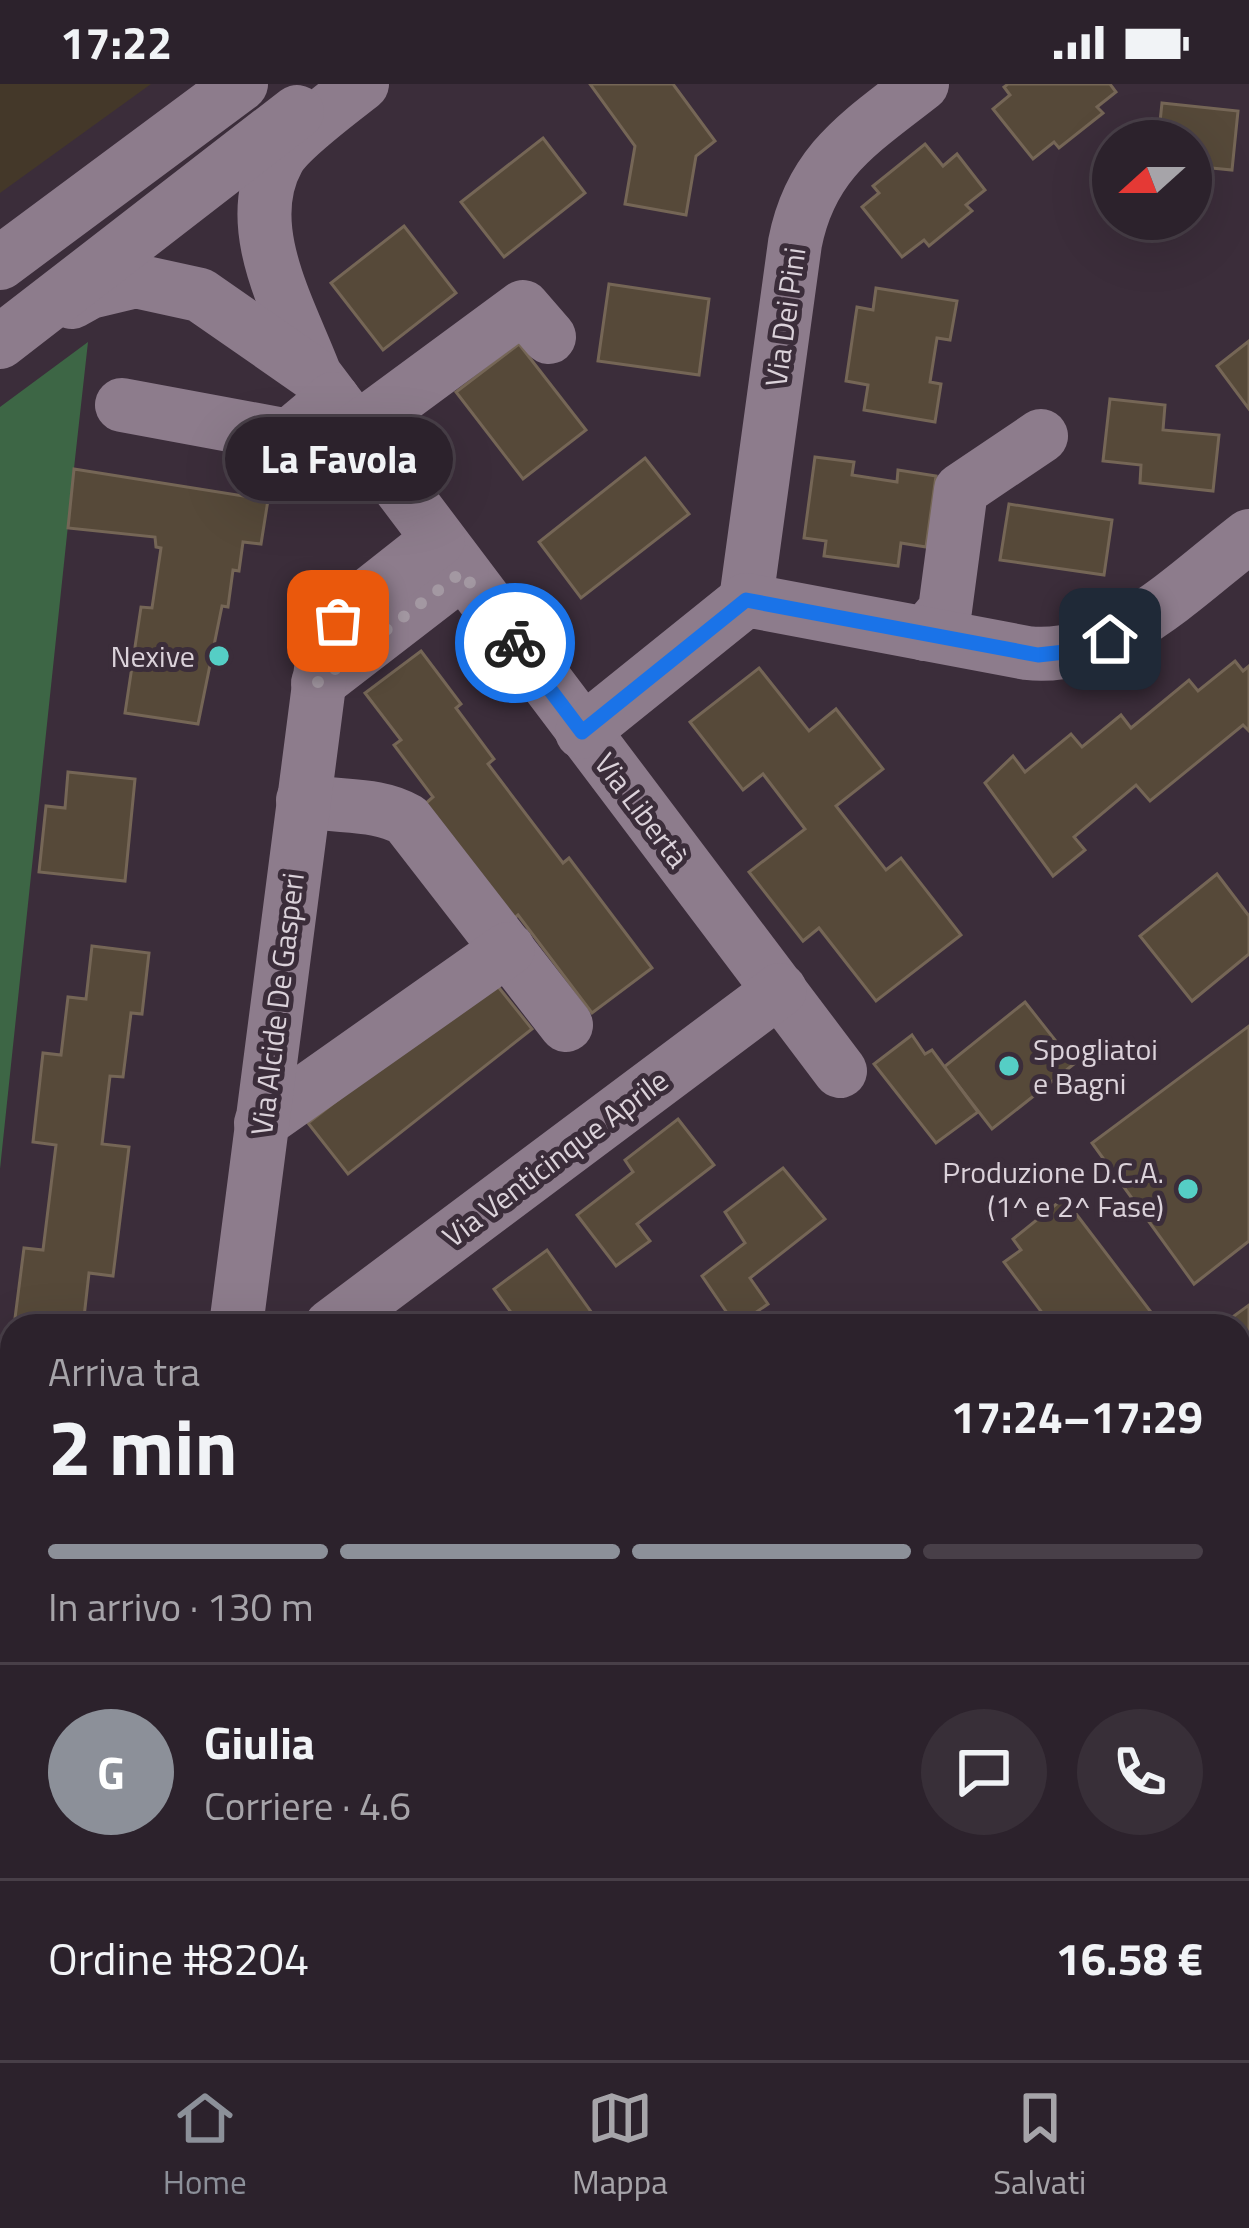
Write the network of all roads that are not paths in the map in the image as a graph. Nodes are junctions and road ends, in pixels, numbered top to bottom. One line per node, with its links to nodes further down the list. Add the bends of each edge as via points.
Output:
1 (334, 84): 5 (street)
2 (362, 84): 6 (street, Via Libertà, via 279,158 265,201)
3 (922, 84): 16 (street, Via Dei Pini, via 838,152 806,201)
4 (233, 90): 5 (street, via 186,147); 7 (street)
5 (175, 207): 6 (street, via 227,217); 7 (street, via 120,209); 8 (street, via 182,262); 9 (street)
6 (267, 250): 8 (street); 11 (street, Via Libertà)
7 (14, 252)
8 (200, 295): 9 (street, Via Libertà, via 136,280 90,292); 11 (street, Via Libertà)
9 (7, 337)
10 (549, 338): 11 (street, via 524,307)
11 (335, 401): 12 (street, via 289,436); 15 (street, Via Libertà)
12 (122, 405)
13 (1041, 436): 17 (street, via 961,490 945,610)
14 (1249, 536): 17 (street, via 1120,633 1087,648 1038,655)
15 (450, 556): 18 (street, Via Libertà); 19 (street, Via Alcide De Gasperi, via 318,682)
16 (746, 600): 17 (street); 18 (street)
17 (925, 634)
18 (582, 732): 21 (street, Via Libertà)
19 (303, 800): 20 (street, via 382,809 407,820); 24 (street, Via Alcide De Gasperi)
20 (508, 949): 22 (street); 24 (street)
21 (780, 990): 23 (street, Via Libertà); 26 (street, Via Venticinque Aprile)
22 (566, 1025)
23 (840, 1071)
24 (261, 1123): 25 (street, Via Alcide De Gasperi)
25 (237, 1314)
26 (347, 1314)

